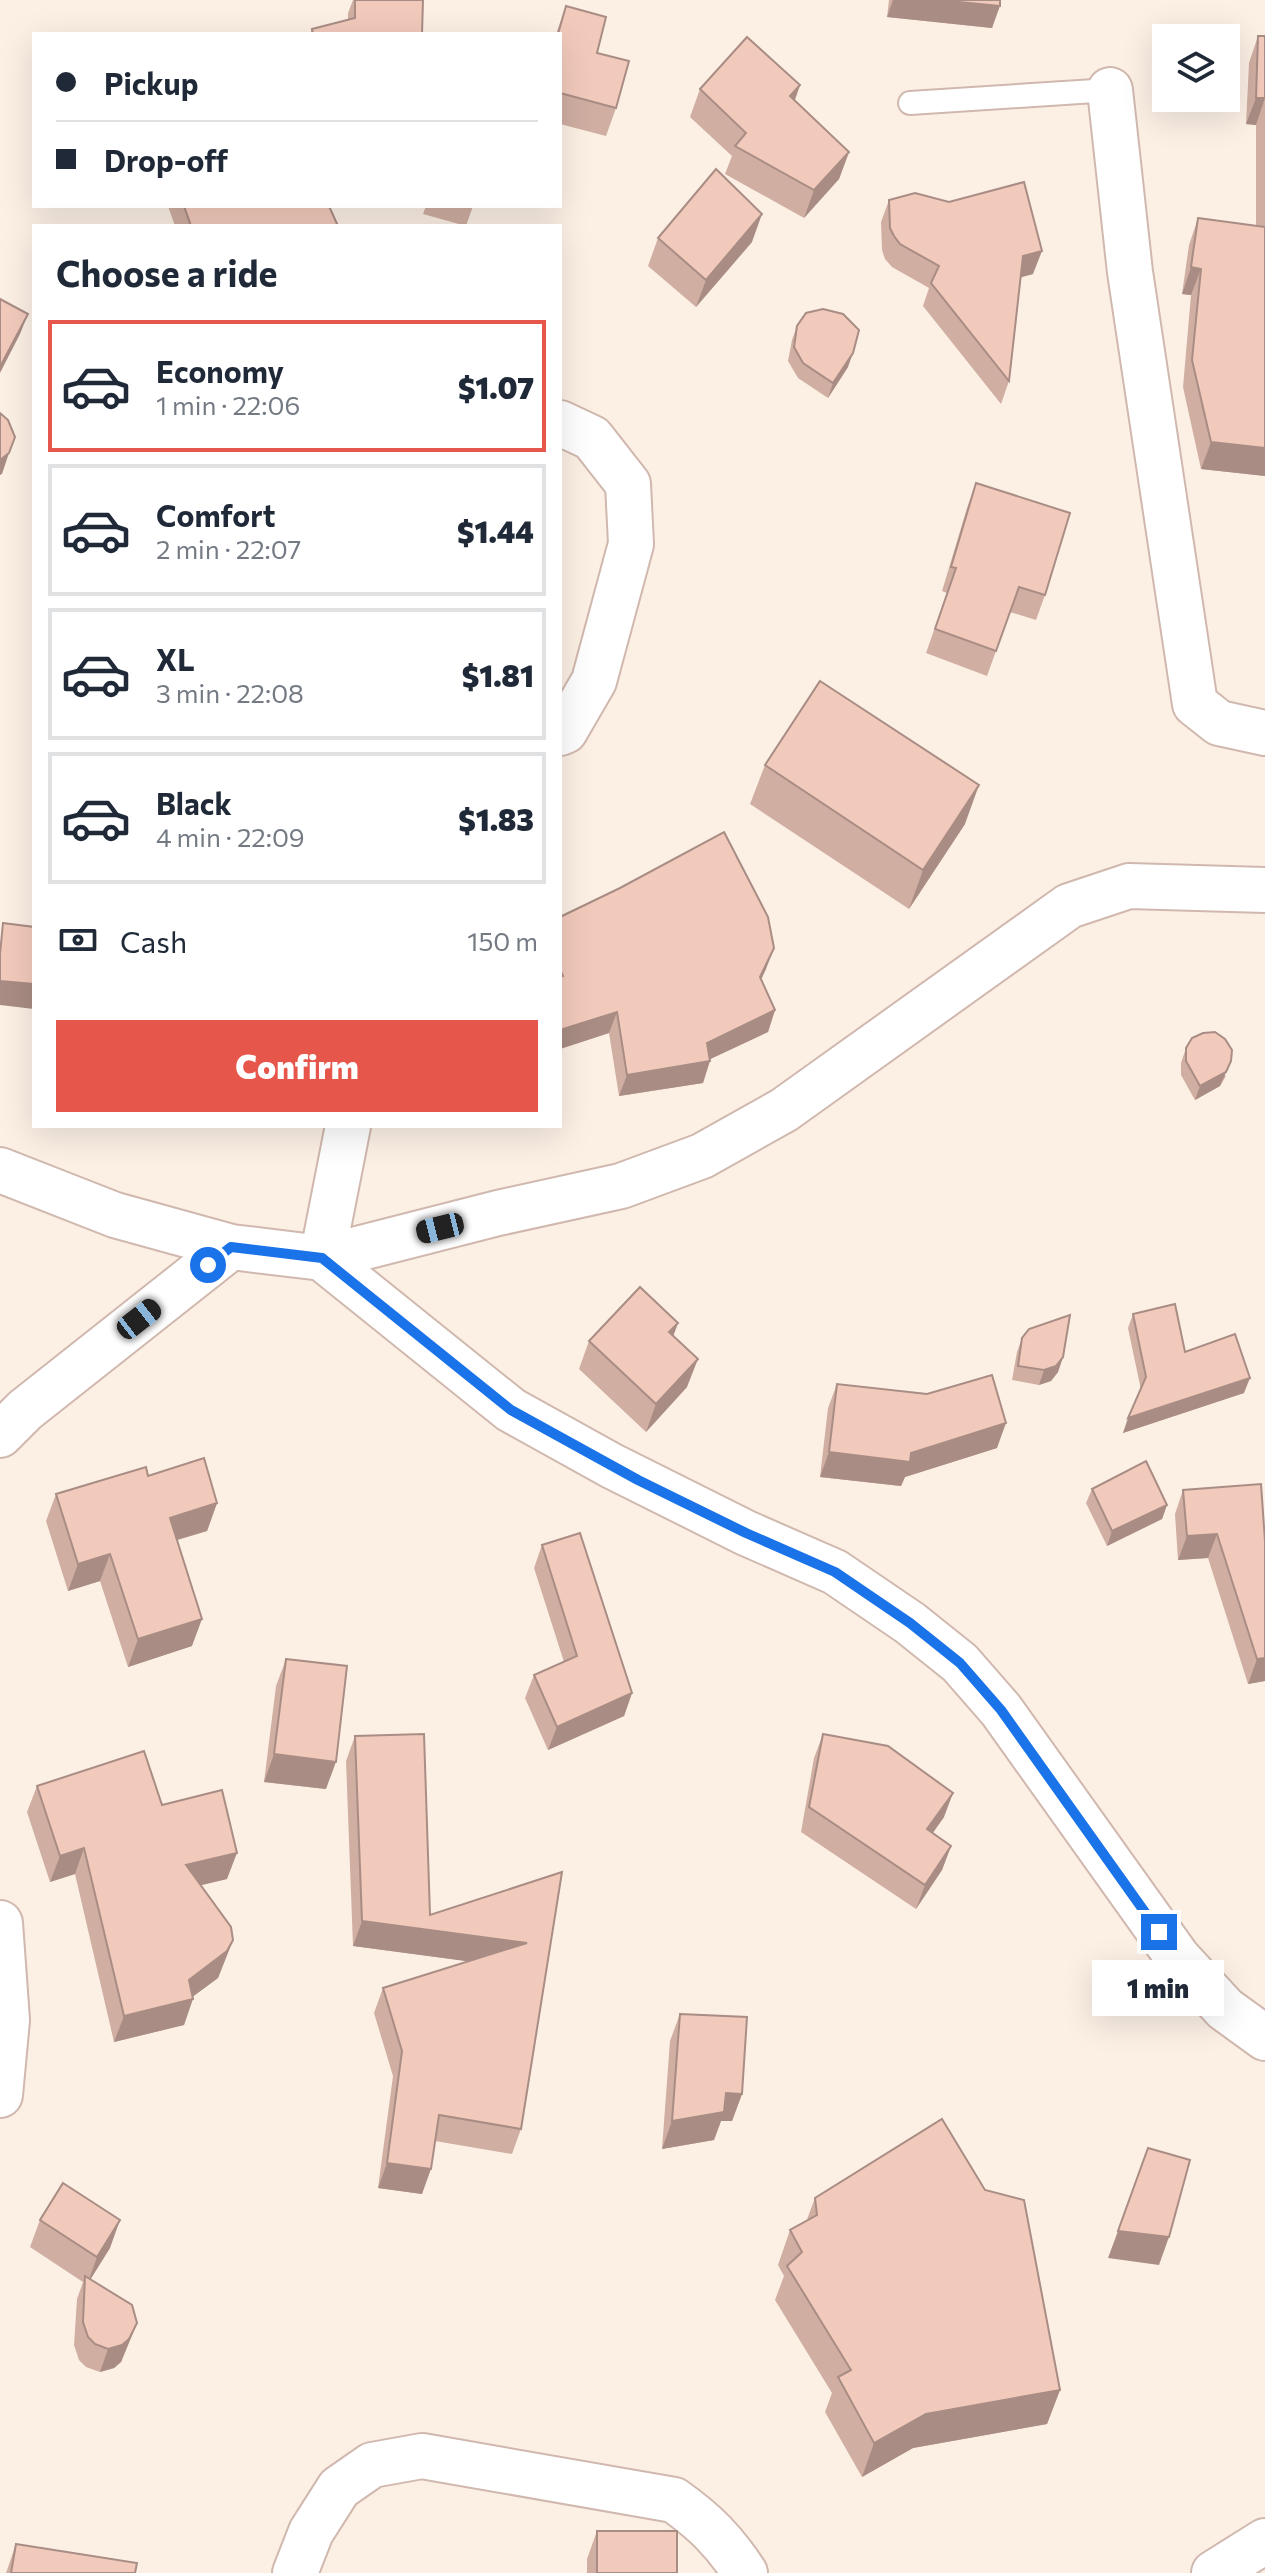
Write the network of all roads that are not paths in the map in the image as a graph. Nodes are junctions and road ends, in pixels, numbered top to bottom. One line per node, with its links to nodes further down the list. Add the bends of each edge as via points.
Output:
1 (1110, 90): 2 (lane); 5 (street, via 1130,272 1195,704 1219,723)
2 (910, 103)
3 (562, 424): 4 (street, via 592,438 628,484 631,544 594,681)
4 (562, 732)
5 (1265, 733)
6 (1265, 890): 10 (street, via 1129,886 1069,906 784,1110 702,1156 621,1186)
7 (348, 1128): 10 (street)
8 (0, 1170): 9 (street, via 115,1215)
9 (231, 1247): 10 (street); 11 (street)
10 (322, 1258): 13 (street, via 511,1410 638,1480 835,1572 960,1663 1001,1710 1178,1958 1225,2009)
11 (0, 1435)
12 (0, 1923): 14 (street, via 7,2020)
13 (1265, 2038)
14 (0, 2095)
15 (1265, 2541): 18 (street)
16 (295, 2573): 17 (street, via 311,2532 339,2488 372,2465 422,2456 674,2500 704,2521)
17 (745, 2573)
18 (1214, 2573)

